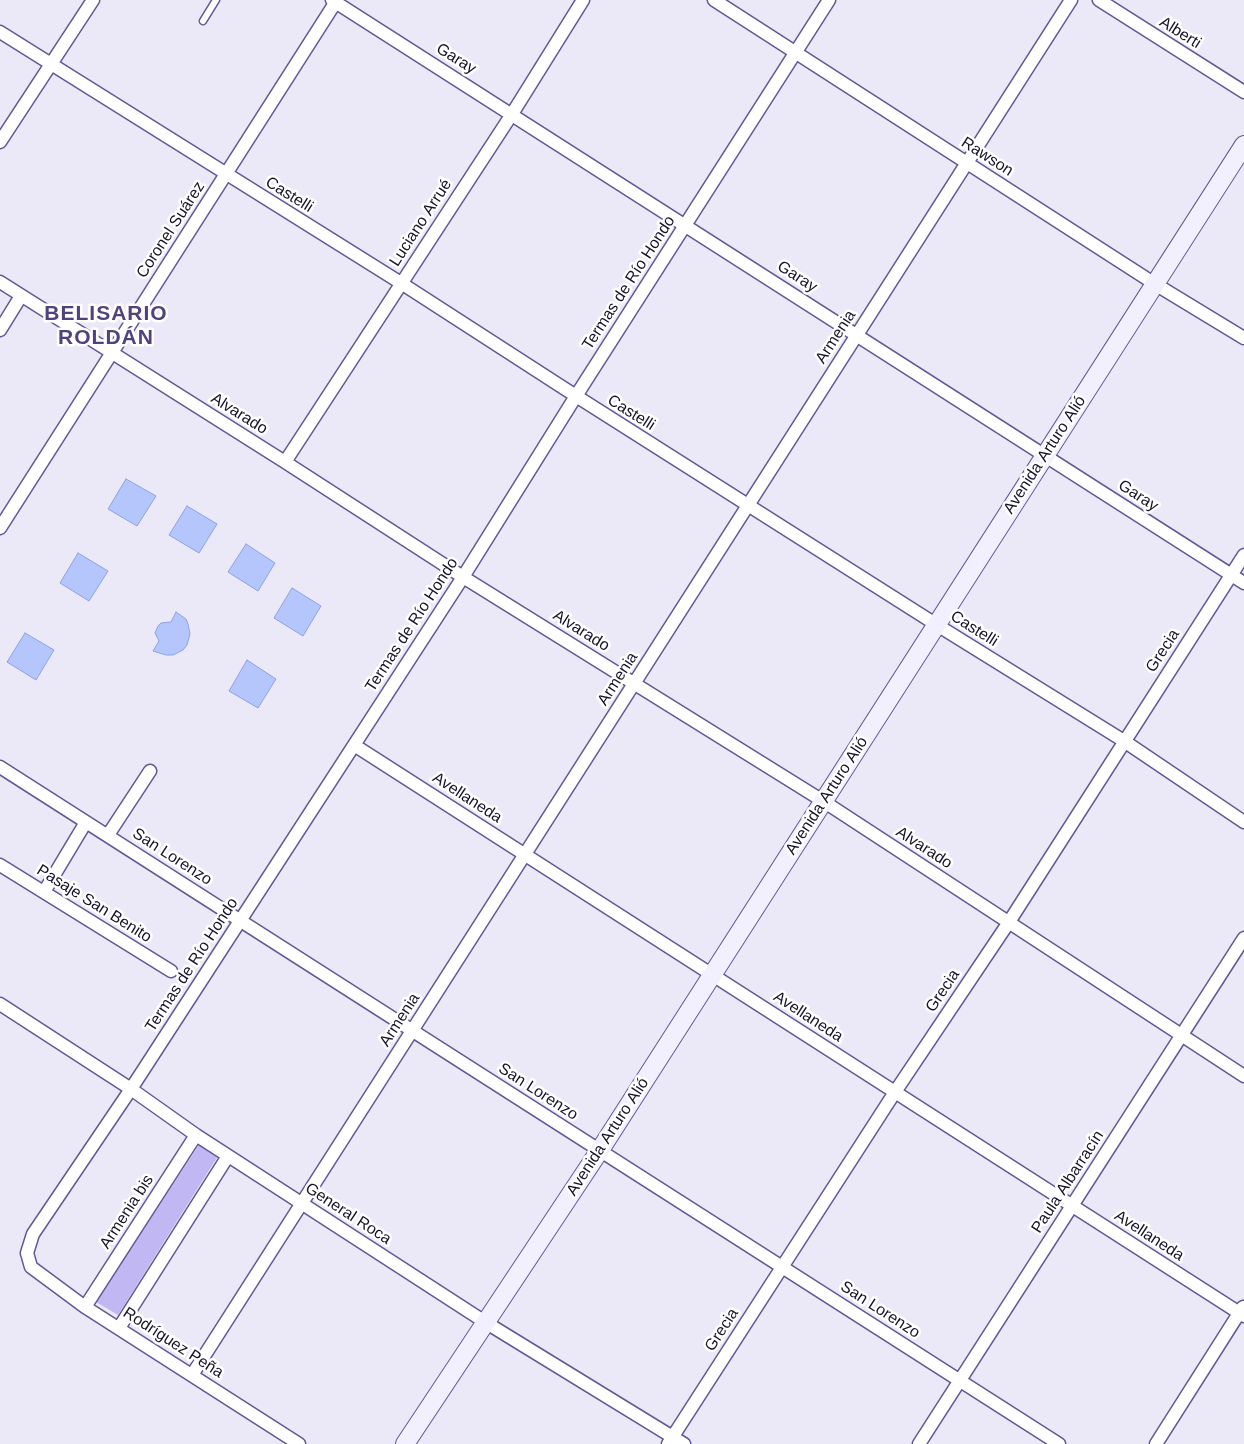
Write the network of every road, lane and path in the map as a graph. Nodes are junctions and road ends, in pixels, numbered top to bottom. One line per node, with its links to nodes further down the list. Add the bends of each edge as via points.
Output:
1 (93, 0): 12 (street)
2 (216, 0): 9 (lane)
3 (583, 0): 14 (street, Luciano Arrué)
4 (714, 0): 11 (street, Rawson)
5 (829, 0): 11 (street, Termas de Río Hondo)
6 (1071, 0): 17 (street, Armenia)
7 (1099, 0): 13 (street, Alberti)
8 (335, 1): 14 (street, Garay); 18 (street, Coronel Suárez)
9 (203, 21)
10 (0, 32): 12 (street, Castelli)
11 (795, 53): 17 (street, Rawson); 19 (street, Termas de Río Hondo)
12 (51, 64): 15 (street); 18 (street, Castelli)
13 (1244, 92)
14 (512, 114): 19 (street, Garay); 21 (street, Luciano Arrué)
15 (0, 142)
16 (1244, 145): 22 (main road, Avenida Arturo Alió)
17 (967, 163): 22 (street, Rawson); 25 (street, Armenia)
18 (226, 175): 21 (street, Castelli); 27 (street, Coronel Suárez)
19 (685, 225): 25 (street, Garay); 28 (street, Termas de Río Hondo)
20 (0, 282): 23 (street, Alvarado)
21 (401, 283): 28 (street, Castelli); 30 (street, Luciano Arrué)
22 (1155, 284): 26 (street, Rawson); 29 (main road, Avenida Arturo Alió)
23 (21, 296): 24 (street); 27 (street, Alvarado)
24 (0, 330)
25 (857, 335): 29 (street, Garay); 31 (street, Armenia)
26 (1244, 338)
27 (112, 354): 30 (street, Alvarado); 32 (street, Coronel Suárez)
28 (576, 396): 31 (street, Castelli); 35 (street, Termas de Río Hondo)
29 (1045, 455): 34 (street, Garay); 37 (main road, Avenida Arturo Alió)
30 (285, 462): 35 (street, Alvarado)
31 (748, 506): 37 (street, Castelli); 38 (street, Armenia)
32 (1, 523)
33 (1244, 555): 34 (street, Grecia)
34 (1231, 574): 36 (street, Garay); 39 (street, Grecia)
35 (463, 577): 38 (street, Alvarado); 40 (street, Termas de Río Hondo)
36 (1244, 583)
37 (937, 625): 39 (street, Castelli); 43 (main road, Avenida Arturo Alió)
38 (634, 683): 43 (street, Alvarado); 47 (street, Armenia)
39 (1124, 741): 45 (street, Castelli); 51 (street, Grecia)
40 (354, 745): 47 (street, Avellaneda); 50 (street, Termas de Río Hondo)
41 (0, 766): 44 (street, San Lorenzo)
42 (150, 771): 46 (street)
43 (823, 801): 51 (street, Alvarado); 54 (main road, Avenida Arturo Alió)
44 (86, 822): 46 (street, San Lorenzo); 49 (street)
45 (1244, 822)
46 (108, 835): 50 (street, San Lorenzo)
47 (524, 855): 54 (street, Avellaneda); 56 (street, Armenia)
48 (0, 865): 49 (street, Pasaje San Benito)
49 (44, 892): 53 (street, Pasaje San Benito)
50 (240, 920): 56 (street, San Lorenzo); 59 (street, Termas de Río Hondo)
51 (1009, 922): 57 (street, Alvarado); 60 (street, Grecia)
52 (1244, 938): 57 (street, Paula Albarracín)
53 (171, 971)
54 (713, 975): 60 (street, Avellaneda); 62 (main road, Avenida Arturo Alió)
55 (0, 1004): 59 (street, General Roca)
56 (412, 1030): 62 (street, San Lorenzo); 64 (street, Armenia)
57 (1182, 1036): 58 (street, Alvarado); 65 (street, Paula Albarracín)
58 (1244, 1076)
59 (131, 1089): 61 (street, General Roca); 66 (street, Termas de Río Hondo, via 33,1234 27,1253)
60 (895, 1092): 65 (street, Avellaneda); 67 (street, Grecia)
61 (196, 1135): 63 (street, General Roca); 68 (street, Armenia bis)
62 (600, 1150): 67 (street, San Lorenzo); 70 (main road, Avenida Arturo Alió)
63 (228, 1156): 64 (street, General Roca); 71 (street)
64 (302, 1204): 70 (street, General Roca); 72 (street, Armenia)
65 (1072, 1206): 69 (street, Avellaneda); 73 (street, Paula Albarracín)
66 (32, 1267): 68 (street, Rodríguez Peña)
67 (782, 1267): 73 (street, San Lorenzo); 74 (street, Grecia)
68 (85, 1307): 71 (street, Rodríguez Peña)
69 (1242, 1312): 80 (street)
70 (485, 1322): 74 (street, General Roca); 76 (main road, Avenida Arturo Alió)
71 (119, 1328): 72 (street, Rodríguez Peña)
72 (192, 1375): 75 (street, Rodríguez Peña)
73 (960, 1380): 78 (street, Paula Albarracín); 79 (street, San Lorenzo)
74 (670, 1440): 77 (street, General Roca)
75 (299, 1444)
76 (404, 1444)
77 (684, 1444)
78 (920, 1444)
79 (1060, 1444)
80 (1156, 1444)

